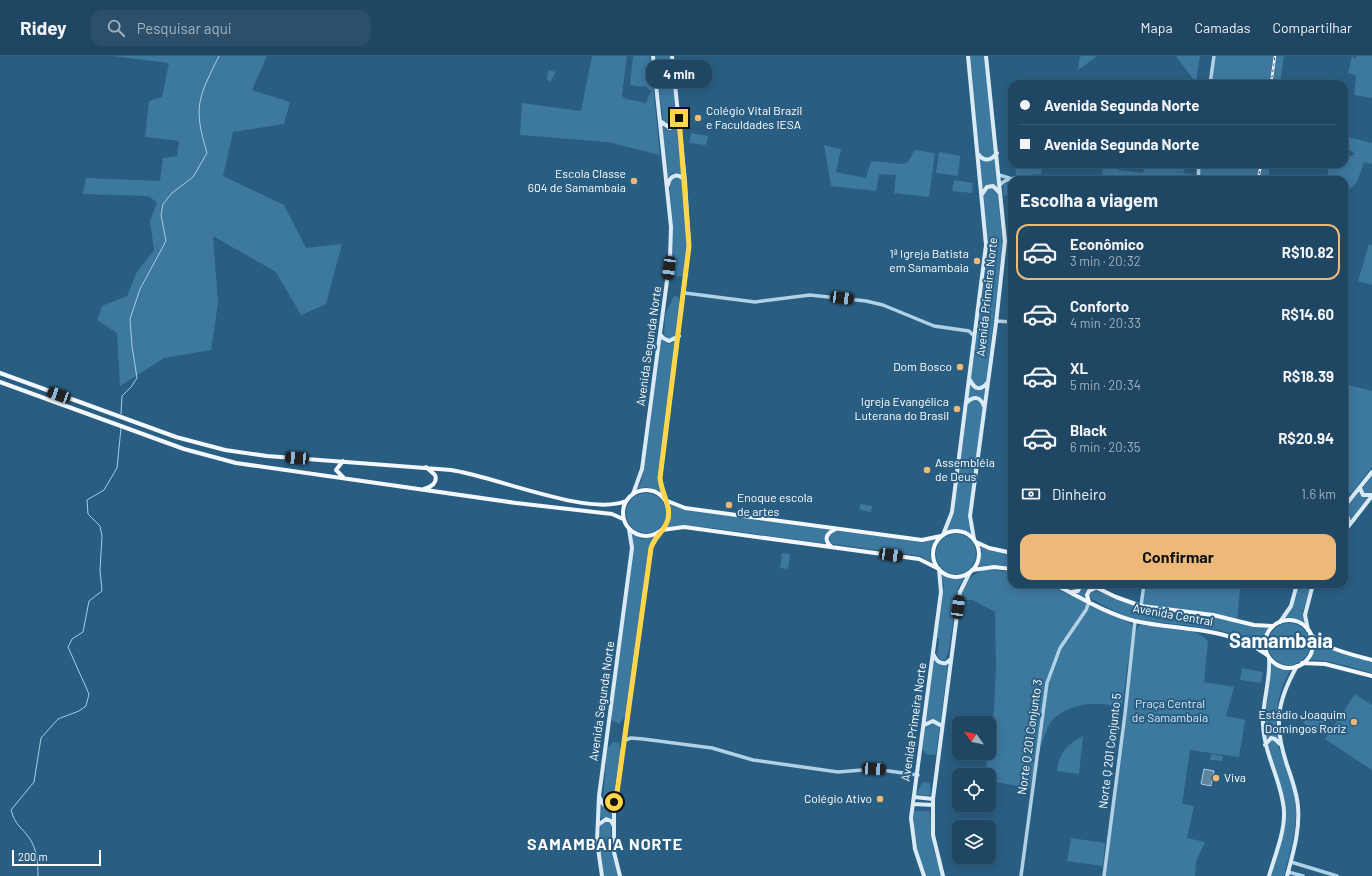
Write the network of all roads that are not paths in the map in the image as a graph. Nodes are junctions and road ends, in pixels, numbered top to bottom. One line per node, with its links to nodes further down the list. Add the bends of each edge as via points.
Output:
1 (653, 56): 8 (main road, Avenida Segunda Norte)
2 (672, 56): 7 (main road)
3 (968, 56): 10 (main road, Avenida Primeira Norte)
4 (986, 56): 9 (main road, Avenida Primeira Norte)
5 (1214, 56): 6 (street)
6 (1211, 80)
7 (679, 118): 8 (main road, via 670,128); 14 (main road)
8 (660, 120): 16 (main road, Avenida Segunda Norte)
9 (997, 153): 10 (main road, via 987,160); 11 (main road, Avenida Primeira Norte)
10 (978, 154): 18 (main road, Avenida Primeira Norte)
11 (999, 175): 12 (street); 15 (main road, Avenida Primeira Norte)
12 (1008, 178)
13 (1008, 180): 15 (street)
14 (685, 181): 16 (main road, via 675,175 670,178); 19 (main road, via 689,246)
15 (1000, 185): 17 (main road, Avenida Primeira Norte)
16 (667, 187): 24 (main road, Avenida Segunda Norte, via 670,244)
17 (1001, 193): 18 (main road, via 993,186 987,187); 20 (main road, Avenida Primeira Norte, via 1004,241)
18 (982, 194): 22 (main road, Avenida Primeira Norte, via 986,245)
19 (685, 293): 23 (street, via 755,302 810,295 866,301 883,304 934,326); 25 (main road)
20 (996, 321): 21 (street); 30 (main road, Avenida Primeira Norte)
21 (1008, 322)
22 (976, 327): 23 (street); 26 (main road, Avenida Primeira Norte)
23 (969, 330): 26 (street)
24 (660, 333): 25 (main road, via 669,341); 39 (main road, Avenida Segunda Norte, via 642,469)
25 (679, 336): 41 (main road, via 660,478)
26 (975, 338): 28 (main road, Avenida Primeira Norte)
27 (0, 373): 33 (main road, via 194,443 257,455)
28 (970, 380): 30 (main road, via 978,389); 31 (main road, Avenida Primeira Norte)
29 (0, 382): 36 (main road, via 192,451 236,463)
30 (988, 382): 32 (main road, Avenida Primeira Norte)
31 (966, 403): 32 (main road, via 977,398); 50 (main road, Avenida Primeira Norte, via 952,512)
32 (985, 407): 51 (main road, Avenida Primeira Norte, via 970,516)
33 (343, 461): 34 (main road); 36 (main road, via 336,470 338,475)
34 (426, 467): 38 (main road, via 435,474 436,480 430,487); 42 (main road, via 464,472 580,502 612,506)
35 (1372, 472): 37 (main road)
36 (346, 480): 38 (main road)
37 (1360, 487): 40 (main road, via 1363,495); 43 (main road)
38 (422, 490): 45 (main road, via 612,514)
39 (633, 494): 41 (main road, via 646,490 659,494); 42 (main road)
40 (1372, 496): 46 (main road)
41 (665, 500): 48 (main road, via 685,508); 49 (main road, via 669,516)
42 (626, 501): 45 (main road)
43 (1348, 502)
44 (1348, 518): 46 (main road)
45 (623, 519): 47 (main road)
46 (1349, 525)
47 (629, 529): 49 (main road, via 634,534 647,537); 85 (main road, Avenida Segunda Norte, via 632,548)
48 (836, 529): 50 (main road, via 922,540); 52 (main road, via 829,532 826,537)
49 (660, 531): 52 (main road, via 684,527); 79 (main road, via 651,548)
50 (942, 535): 51 (main road, via 956,530 969,534); 54 (main road, via 935,543 933,554)
51 (975, 540): 53 (main road, via 989,548); 56 (main road, via 979,557)
52 (832, 547): 54 (main road, via 919,559)
53 (1008, 552)
54 (938, 569): 56 (main road, via 952,577); 70 (main road, Avenida Primeira Norte, via 941,588)
55 (1008, 569): 56 (main road, via 994,567)
56 (971, 571): 72 (main road, via 960,592)
57 (1062, 588): 63 (main road, Avenida Central)
58 (1079, 588): 63 (main road, via 1078,591)
59 (1096, 588): 64 (main road, via 1087,595); 65 (main road, Avenida Central)
60 (1143, 588): 65 (street)
61 (1297, 588): 67 (main road, via 1291,606)
62 (1312, 588): 69 (main road, via 1305,615)
63 (1071, 592): 64 (main road, Avenida Central)
64 (1091, 602): 66 (main road, Avenida Central); 100 (street, Norte Q 201 Conjunto 3, via 1060,648 1047,683)
65 (1141, 606): 68 (main road, Avenida Central, via 1201,613 1254,625)
66 (1137, 621): 71 (main road, Avenida Central, via 1214,632 1251,644); 101 (street, Norte Q 201 Conjunto 5)
67 (1280, 622): 68 (main road); 69 (main road, via 1295,621)
68 (1273, 626): 71 (main road, via 1265,640)
69 (1309, 632): 73 (main road, via 1329,647); 74 (main road, via 1312,640 1311,651)
70 (933, 654): 72 (main road, via 941,663); 77 (main road, Avenida Primeira Norte)
71 (1268, 656): 75 (main road, via 1279,666); 82 (main road, via 1270,673 1263,723)
72 (951, 659): 78 (main road)
73 (1372, 660)
74 (1302, 664): 75 (main road); 76 (main road, via 1325,664)
75 (1297, 666): 83 (main road, via 1284,690 1280,707 1278,719)
76 (1372, 676)
77 (924, 724): 78 (main road, via 933,721); 84 (main road, Avenida Primeira Norte)
78 (942, 726): 87 (main road)
79 (626, 735): 80 (street); 81 (main road)
80 (631, 738): 81 (street); 84 (street, via 712,748 753,760 819,770 880,770)
81 (625, 740): 88 (main road)
82 (1265, 745): 83 (main road, via 1271,738); 102 (main road, via 1284,812 1282,833)
83 (1281, 745): 93 (main road, via 1298,806 1297,840)
84 (918, 775): 86 (main road, Avenida Primeira Norte)
85 (599, 796): 88 (main road, via 605,806 611,806); 91 (main road, Avenida Segunda Norte)
86 (914, 797): 87 (main road); 89 (main road, Avenida Primeira Norte)
87 (933, 799): 90 (main road)
88 (616, 800): 92 (main road)
89 (913, 804): 90 (main road); 98 (main road, Avenida Primeira Norte, via 912,833)
90 (932, 805): 99 (main road, via 933,835)
91 (597, 826): 92 (main road, via 606,819); 96 (main road, Avenida Segunda Norte, via 598,857)
92 (614, 826): 97 (main road, via 614,852)
93 (1291, 862): 94 (main road); 95 (street)
94 (1287, 874): 103 (street)
95 (1325, 874): 104 (street)
96 (602, 876)
97 (620, 876)
98 (924, 876)
99 (943, 876)
100 (1020, 876)
101 (1104, 876)
102 (1269, 876)
103 (1302, 876)
104 (1337, 876)

